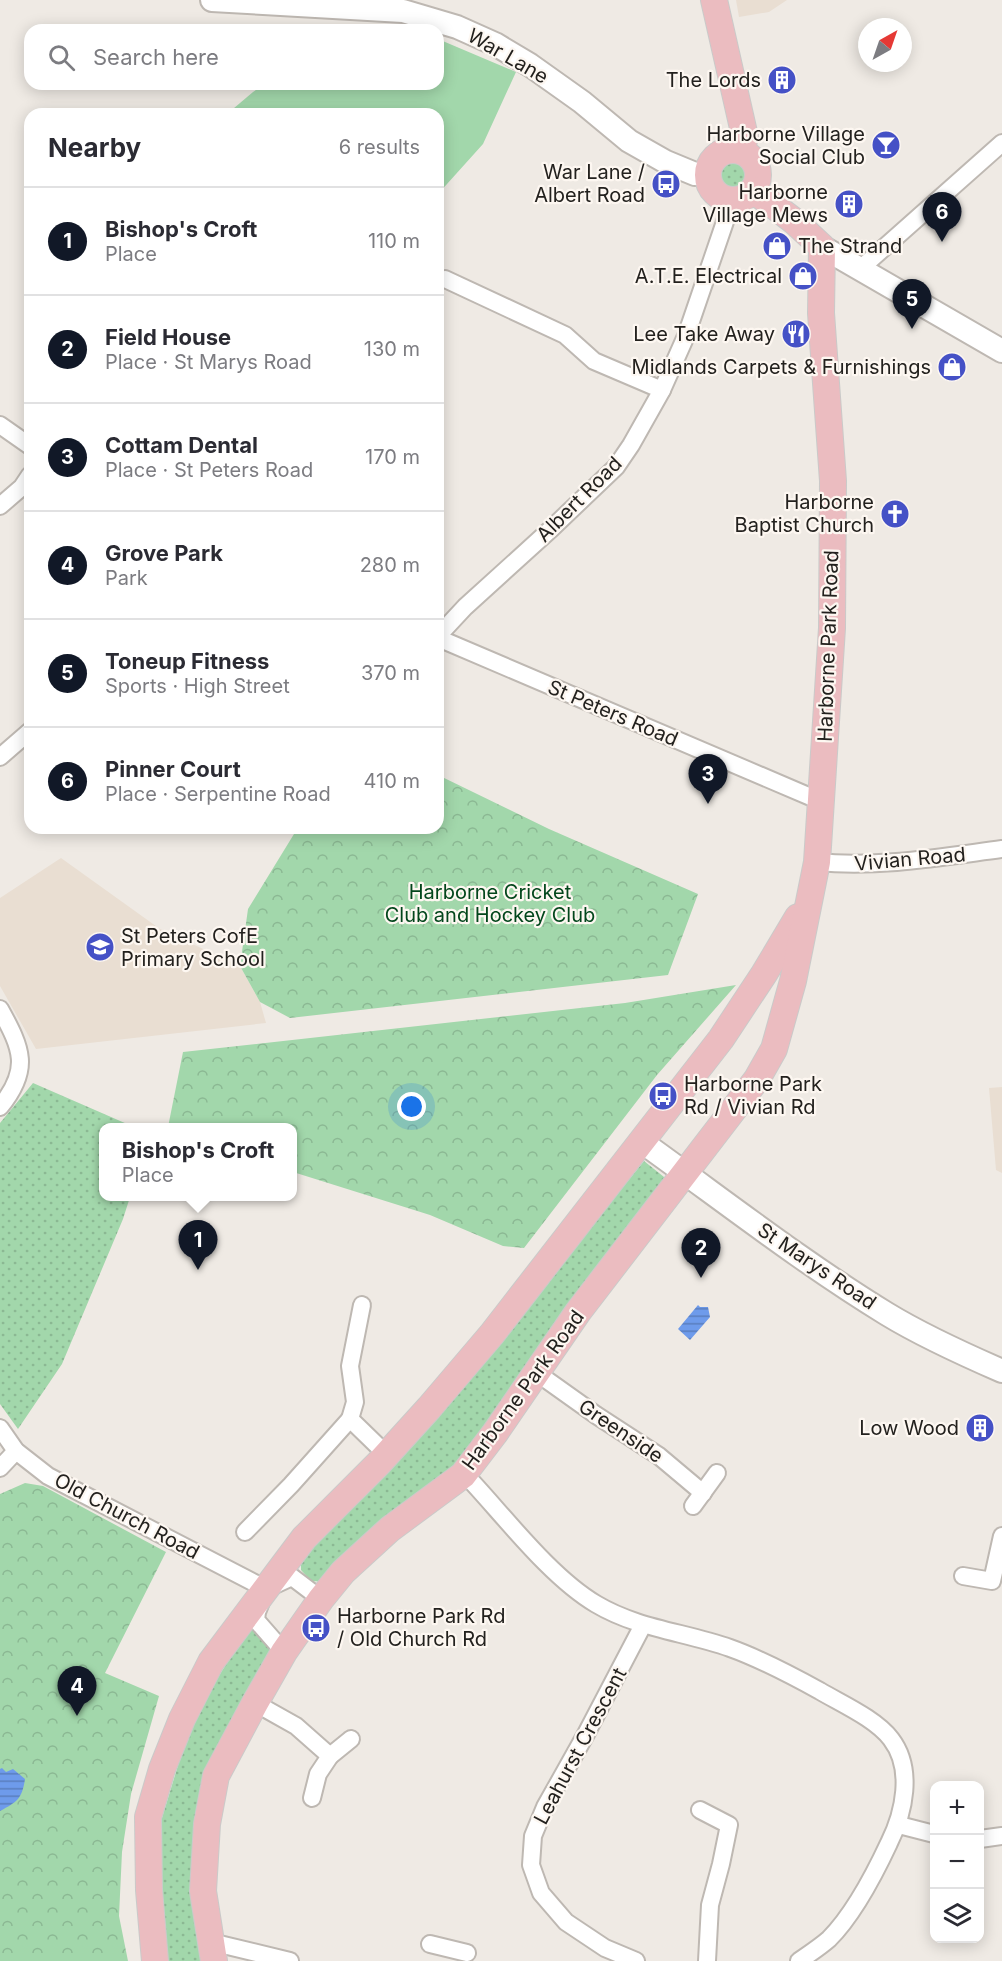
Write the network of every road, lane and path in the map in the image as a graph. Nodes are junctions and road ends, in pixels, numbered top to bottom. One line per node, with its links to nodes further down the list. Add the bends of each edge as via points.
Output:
1 (212, 0): 5 (street, War Lane, via 403,11 457,27 530,65 629,141 695,174)
2 (714, 0): 4 (main road, via 745,137)
3 (1002, 143): 8 (street)
4 (741, 152): 5 (main road, via 719,154); 6 (main road, via 757,168 757,183)
5 (708, 172): 6 (main road, via 715,192 727,199)
6 (744, 195): 7 (main road, via 794,221); 11 (street, Albert Road, via 729,210 686,336)
7 (822, 247): 8 (street); 20 (main road, Harborne Park Road, via 821,312 833,487 832,628)
8 (860, 269): 10 (street)
9 (446, 279): 11 (street, via 565,335 594,361)
10 (1002, 351)
11 (662, 390): 16 (street, Albert Road, via 616,466)
12 (0, 425): 13 (street)
13 (24, 442)
14 (24, 484): 15 (street)
15 (0, 506)
16 (444, 631)
17 (444, 640): 20 (street, St Peters Road)
18 (24, 736): 19 (street)
19 (0, 757)
20 (821, 800): 22 (main road, Harborne Park Road)
21 (1002, 849): 22 (street, Vivian Road, via 843,865)
22 (817, 862): 23 (main road, Harborne Park Road)
23 (809, 899): 26 (main road, Harborne Park Road, via 721,1039); 27 (main road, Harborne Park Road, via 793,981 774,1049 757,1079)
24 (0, 1009): 25 (street, via 20,1059 20,1073)
25 (0, 1107)
26 (642, 1142): 27 (street, St Marys Road); 34 (main road, Harborne Park Road, via 492,1334)
27 (684, 1172): 29 (street, St Marys Road, via 887,1314); 30 (main road, Harborne Park Road)
28 (362, 1305): 31 (street, via 350,1366 355,1402)
29 (1002, 1371)
30 (537, 1373): 36 (street, Greenside, via 659,1456 698,1499); 37 (main road, Harborne Park Road)
31 (350, 1419): 34 (street); 38 (street)
32 (0, 1428): 33 (street, Old Church Road)
33 (16, 1451): 35 (street); 42 (street, Old Church Road, via 48,1476)
34 (386, 1454): 42 (main road, Harborne Park Road, via 304,1538)
35 (0, 1468)
36 (717, 1473)
37 (463, 1475): 43 (main road, Harborne Park Road, via 390,1529 343,1572); 44 (street, via 572,1586 596,1604)
38 (245, 1532)
39 (1002, 1536): 41 (street)
40 (963, 1576): 41 (street)
41 (997, 1586)
42 (266, 1589): 43 (street, via 292,1577); 45 (street, via 256,1620); 59 (main road, Harborne Park Road, via 212,1662 182,1719 162,1769 148,1817 149,1890)
43 (321, 1599): 45 (main road, Harborne Park Road)
44 (643, 1625): 51 (street, via 729,1648 781,1670 865,1716 891,1739 902,1758 905,1785); 61 (street, Leahurst Crescent, via 545,1807 533,1836 531,1865 541,1893 566,1922 605,1948)
45 (284, 1652): 46 (main road, Harborne Park Road)
46 (255, 1702): 48 (street, via 296,1726); 56 (main road, Harborne Park Road, via 216,1776 207,1824 203,1891)
47 (351, 1739): 48 (street)
48 (330, 1756): 49 (street, via 318,1774)
49 (312, 1798)
50 (700, 1810): 62 (street, via 729,1825 710,1905)
51 (898, 1825): 52 (street); 63 (street, via 845,1920 828,1940)
52 (930, 1833)
53 (1002, 1836): 54 (street)
54 (984, 1838)
55 (430, 1944): 58 (street)
56 (213, 1951): 60 (street)
57 (467, 1953): 58 (street)
58 (447, 1955)
59 (156, 1961)
60 (290, 1961)
61 (636, 1961)
62 (707, 1961)
63 (800, 1961)

